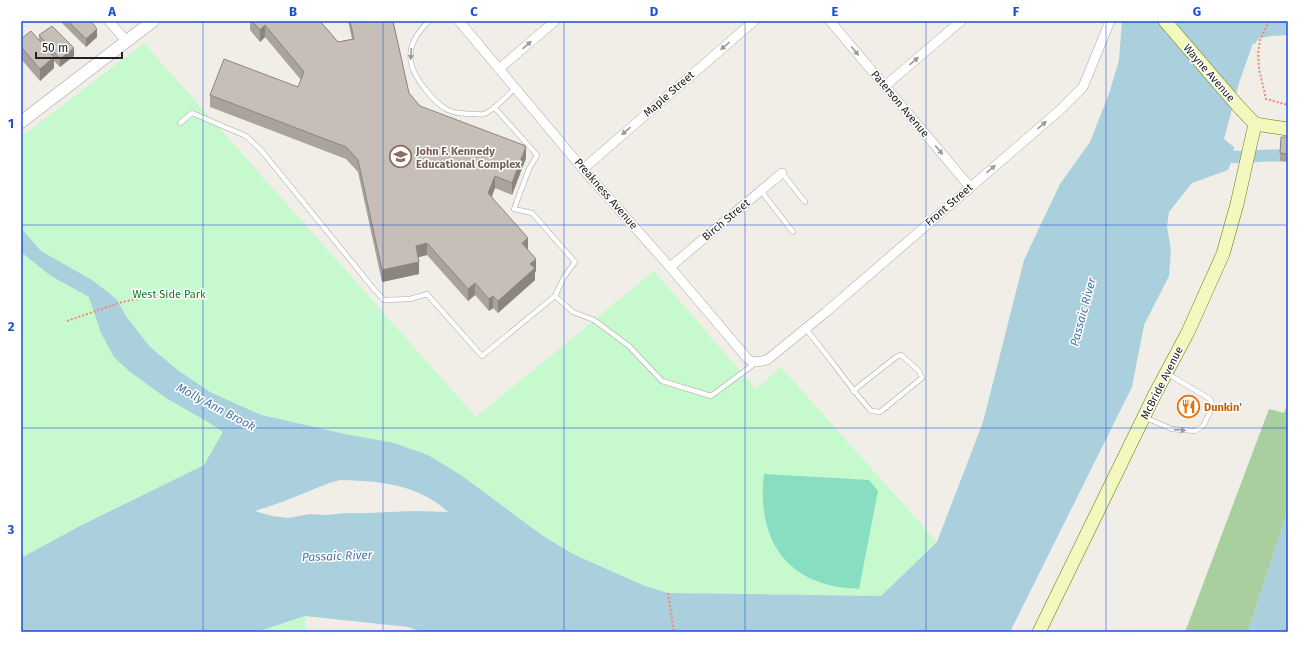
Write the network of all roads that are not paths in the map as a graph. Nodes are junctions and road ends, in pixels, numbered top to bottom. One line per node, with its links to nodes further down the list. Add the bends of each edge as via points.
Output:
1 (109, 21): 11 (street)
2 (153, 21): 11 (street)
3 (429, 21): 15 (lane, one-way to 15, via 418,32 412,46 411,62 418,80 447,110 463,114 484,114)
4 (459, 21): 12 (street, Preakness Avenue)
5 (555, 21): 12 (street, one-way to 5)
6 (754, 21): 20 (street, Maple Street, one-way to 20)
7 (830, 21): 13 (street, Paterson Avenue, one-way to 13)
8 (961, 21): 13 (street, one-way to 8)
9 (1110, 21): 22 (street, Front Street, one-way to 9, via 1083,87)
10 (1165, 21): 18 (main road, Wayne Avenue)
11 (127, 42): 16 (street)
12 (499, 69): 14 (street, Preakness Avenue)
13 (885, 86): 22 (street, Paterson Avenue, one-way to 22)
14 (515, 88): 15 (lane); 20 (street, Preakness Avenue)
15 (494, 107): 27 (lane, via 537,155 514,209 532,213 575,262)
16 (21, 122)
17 (180, 123): 27 (lane, via 192,113 246,136 261,150 384,300 410,299 427,294 482,356)
18 (1255, 124): 19 (main road); 30 (main road, McBride Avenue, via 1224,254)
19 (1288, 129)
20 (583, 169): 26 (street, Preakness Avenue)
21 (782, 173): 23 (street, Birch Street); 24 (lane)
22 (970, 187): 28 (street, Front Street)
23 (761, 190): 25 (lane); 26 (street, Birch Street)
24 (805, 202)
25 (793, 232)
26 (670, 267): 29 (street, Preakness Avenue, via 747,358)
27 (555, 296): 29 (lane, via 574,312 594,320 629,346 662,381 710,396)
28 (805, 328): 29 (street, Front Street, via 767,360); 31 (lane)
29 (757, 362)
30 (1166, 373): 32 (main road, McBride Avenue); 32 (lane, one-way to 30, via 1172,429 1194,431 1202,426 1213,406 1210,399)
31 (853, 391): 31 (lane, via 871,411 880,412 922,378 919,371 901,355)
32 (1144, 417): 33 (main road, McBride Avenue)
33 (1039, 632)

